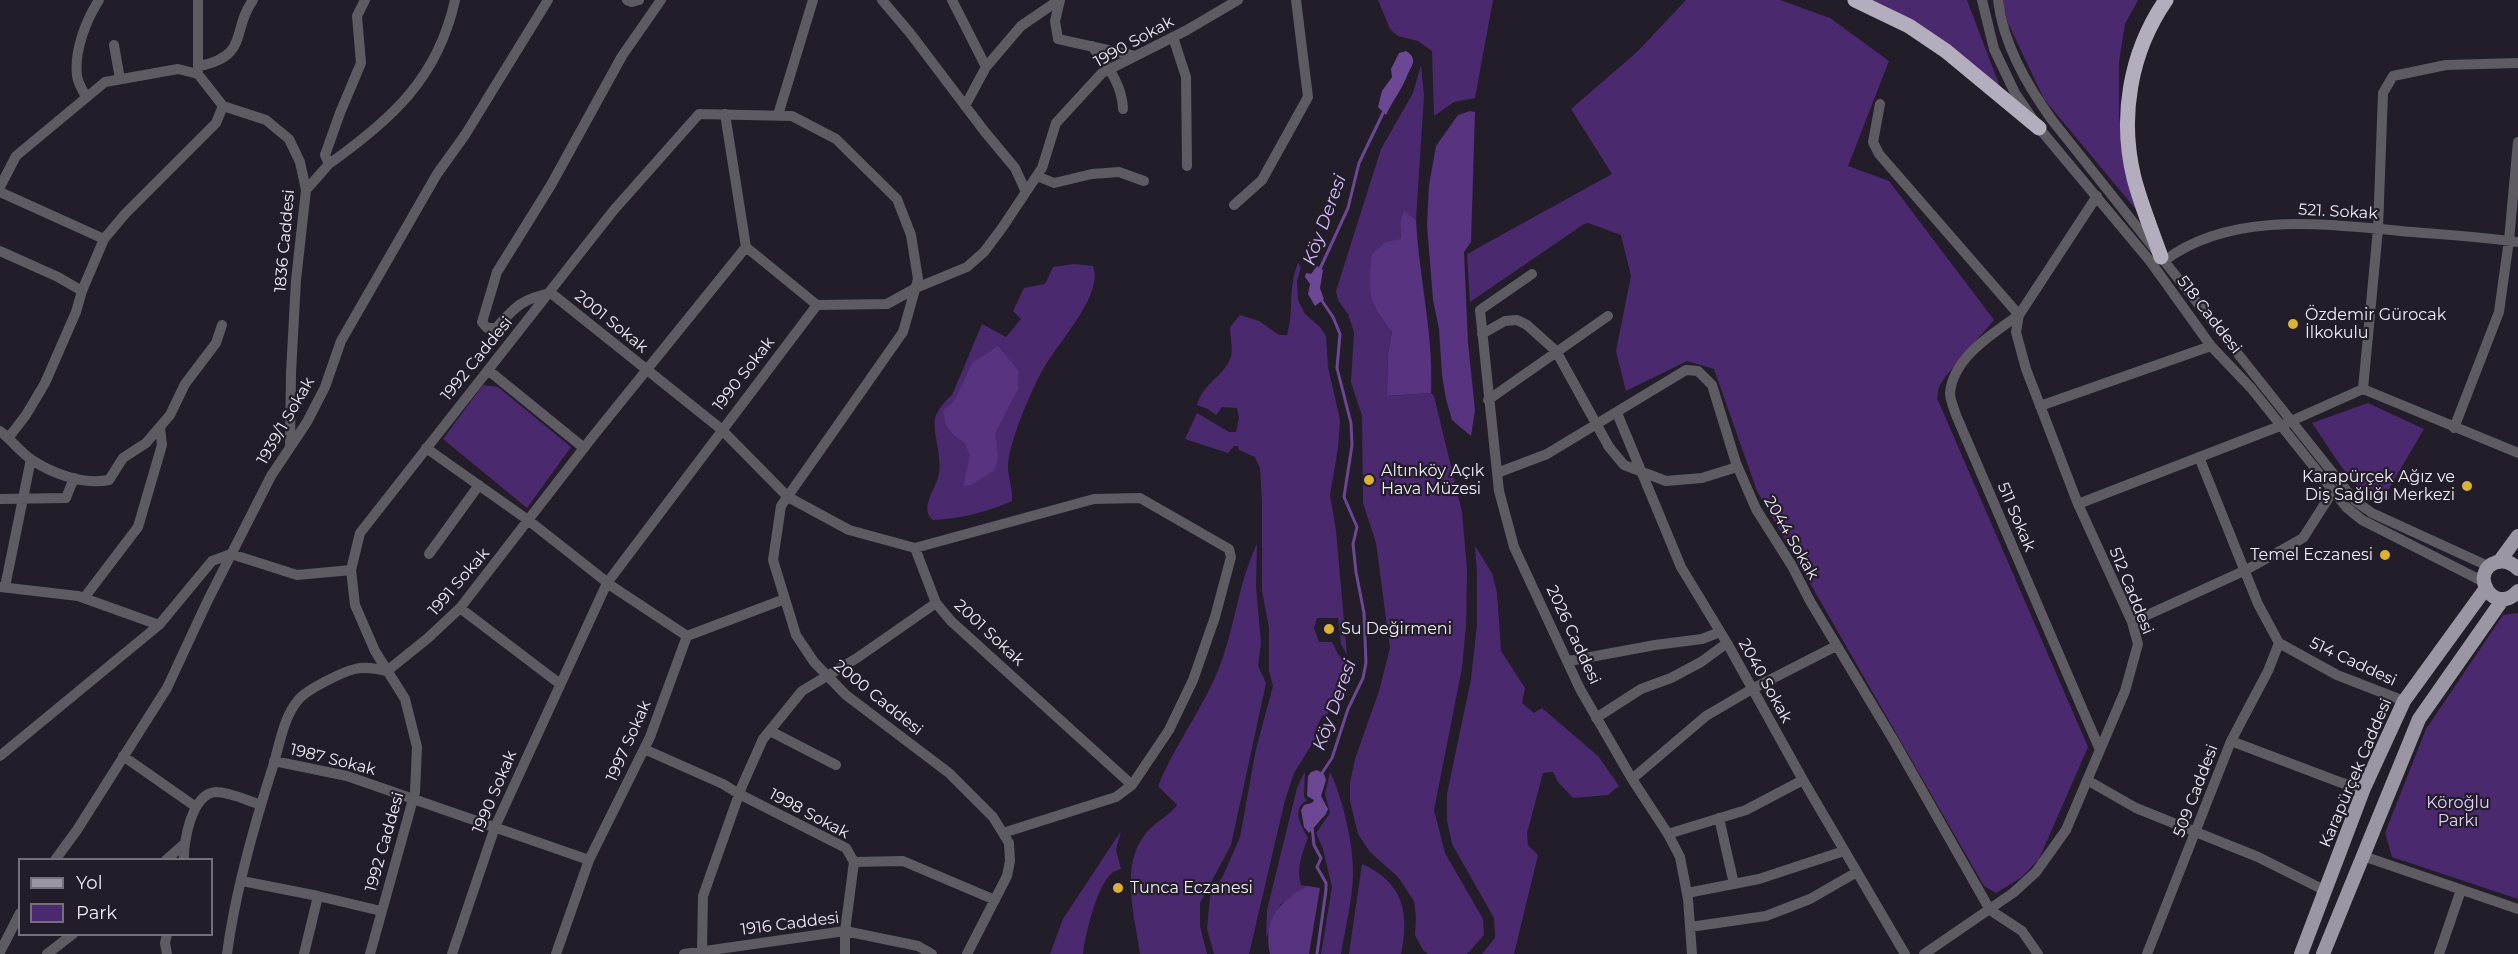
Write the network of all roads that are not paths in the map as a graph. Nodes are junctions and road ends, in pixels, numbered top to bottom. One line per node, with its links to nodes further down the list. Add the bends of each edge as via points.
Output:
1 (99, 0): 29 (street, via 78,57 77,77)
2 (198, 0): 27 (street)
3 (253, 0): 27 (street, via 238,44)
4 (365, 0): 38 (street, via 357,16 362,63 325,155)
5 (455, 0): 38 (street, via 431,66 416,88 372,134)
6 (548, 0): 77 (street, 1939/1 Sokak, via 378,275 341,341 325,387 307,422)
7 (627, 0): 8 (street)
8 (639, 0)
9 (661, 0): 56 (street, via 622,56 497,272 482,322 487,328 496,328 527,298)
10 (813, 0): 35 (street)
11 (882, 0): 32 (street)
12 (952, 0): 25 (street)
13 (1060, 0): 22 (street, via 1055,21 1059,39); 25 (street, via 1021,26)
14 (1238, 0): 20 (street, 1990 Sokak)
15 (1296, 0): 46 (street, via 1308,97 1262,180)
16 (1855, 0): 36 (highway, via 1909,26 1946,51)
17 (1982, 0): 36 (street, 518 Caddesi, via 1994,49 2015,93)
18 (1998, 0): 52 (street, 518 Caddesi, via 2018,65 2039,102)
19 (2166, 0): 52 (highway, via 2140,51 2127,112 2134,178)
20 (1173, 37): 23 (street, 1990 Sokak); 39 (street, via 1186,77)
21 (114, 45): 28 (street)
22 (1092, 46): 23 (street); 26 (street)
23 (1135, 56): 26 (street, 1990 Sokak)
24 (2518, 63): 47 (street, via 2446,65 2393,76 2383,93)
25 (986, 67): 32 (street)
26 (1109, 69): 33 (street, via 1117,81); 40 (street, 1990 Sokak, via 1056,123)
27 (199, 70): 28 (street, via 178,69); 31 (street)
28 (120, 79): 29 (street, via 105,82)
29 (86, 97): 42 (street, via 16,156)
30 (1880, 104): 58 (street, via 1873,142 1879,154)
31 (223, 106): 43 (street, 1836 Caddesi, via 266,120 289,140 300,162); 48 (street, via 216,123)
32 (965, 106): 44 (street, via 1015,168)
33 (1123, 109)
34 (725, 114): 35 (street, 1992 Caddesi); 50 (street); 56 (street, 1992 Caddesi, via 699,114 613,211)
35 (778, 115): 54 (street, 1992 Caddesi, via 792,116 836,139 897,199 911,235)
36 (2039, 128): 45 (street, 518 Caddesi)
37 (2518, 142): 49 (street)
38 (329, 164): 43 (street)
39 (1187, 166)
40 (1037, 176): 41 (street, via 1054,183 1119,172); 44 (street, 1990 Sokak)
41 (1144, 181)
42 (1, 183): 48 (street)
43 (306, 190): 77 (street, 1836 Caddesi, via 296,292)
44 (1026, 192): 54 (street, 1990 Sokak, via 984,252 968,267)
45 (2097, 196): 58 (street); 62 (street, 518 Caddesi)
46 (1234, 205)
47 (2378, 229): 49 (street, 521. Sokak); 52 (street, 521. Sokak, via 2295,224 2252,227 2191,244); 66 (street)
48 (104, 239): 55 (street)
49 (2513, 241): 74 (street, via 2499,312)
50 (746, 247): 57 (street); 65 (street, 1991 Sokak)
51 (0, 251): 55 (street)
52 (2162, 259): 70 (street, 518 Caddesi)
53 (1532, 274): 61 (street, 2026 Caddesi, via 1480,310)
54 (916, 288): 57 (street, 1990 Sokak, via 887,304); 89 (street, 2000 Caddesi, via 903,332)
55 (82, 291): 76 (street, via 45,383 26,414)
56 (551, 293): 64 (street, 1992 Caddesi); 65 (street, 2001 Sokak)
57 (816, 305): 75 (street, 1990 Sokak)
58 (2019, 315): 68 (street, 512 Caddesi, via 2016,332); 128 (street, 511 Sokak, via 1970,354 1953,377 1950,395)
59 (1608, 316): 63 (street)
60 (222, 326): 73 (street, via 216,343 185,384)
61 (1482, 334): 63 (street, via 1505,321 1517,320); 67 (street, 2026 Caddesi)
62 (2211, 346): 68 (street); 72 (street, 518 Caddesi)
63 (1556, 351): 67 (street); 71 (street)
64 (488, 370): 78 (street, 1992 Caddesi); 79 (street)
65 (647, 370): 75 (street, 2001 Sokak); 79 (street, 1991 Sokak)
66 (2363, 389): 70 (street); 74 (street)
67 (1488, 400): 85 (street, 2026 Caddesi)
68 (2040, 406): 92 (street, 512 Caddesi)
69 (1617, 412): 71 (street, 2044 Sokak); 83 (street, 2044 Sokak, via 1686,370 1698,371 1712,385); 84 (street, 2040 Sokak)
70 (2291, 420): 72 (street); 98 (street, 518 Caddesi, via 2363,507)
71 (1597, 425): 84 (street, via 1624,465); 85 (street, 2044 Sokak, via 1547,454)
72 (2280, 426): 81 (street); 88 (street, 518 Caddesi)
73 (160, 428): 86 (street, via 123,458 109,480 95,483); 106 (street, via 162,445 138,527)
74 (2454, 428): 80 (street)
75 (721, 429): 89 (street, 2001 Sokak); 102 (street, 1990 Sokak)
76 (4, 434): 82 (street)
77 (290, 446): 96 (street, 1939/1 Sokak)
78 (426, 448): 87 (street); 100 (street, 1992 Caddesi, via 360,533)
79 (584, 448): 93 (street, 1991 Sokak)
80 (2518, 453)
81 (2199, 457): 92 (street); 101 (street)
82 (31, 459): 86 (street); 90 (street)
83 (1737, 467): 84 (street, via 1702,478 1666,481); 117 (street, 2044 Sokak, via 1756,509)
84 (1640, 472): 113 (street, 2040 Sokak, via 1681,567)
85 (1497, 473): 118 (street, 2026 Caddesi, via 1514,547)
86 (74, 478): 90 (street, via 66,498)
87 (479, 485): 93 (street); 97 (street)
88 (2333, 491): 101 (street, via 2303,538); 103 (street, 518 Caddesi, via 2362,520)
89 (788, 497): 95 (street, 2001 Sokak, via 849,530); 107 (street, 2000 Caddesi, via 781,506 773,560)
90 (23, 498): 91 (street); 104 (street)
91 (0, 499)
92 (2078, 504): 111 (street, 512 Caddesi)
93 (528, 520): 102 (street); 110 (street, 1991 Sokak)
94 (2518, 536): 98 (main road, Karapürçek Caddesi)
95 (915, 548): 109 (street, 2001 Sokak); 136 (street, via 1094,499 1140,498 1229,549 1231,557 1215,617 1193,680 1169,730)
96 (231, 554): 100 (street, via 297,575); 112 (street, via 212,561); 130 (street, 1939/1 Sokak, via 167,688)
97 (429, 554)
98 (2494, 564): 99 (main road, via 2511,563); 103 (main road, Karapürçek Caddesi, via 2485,573)
99 (2518, 569)
100 (351, 570): 119 (street, 1992 Caddesi, via 355,605)
101 (2246, 570): 111 (street); 115 (street, via 2258,604)
102 (607, 583): 114 (street); 121 (street, 1990 Sokak)
103 (2485, 585): 108 (main road, via 2491,596); 123 (main road, Karapürçek Caddesi)
104 (3, 587): 106 (street)
105 (2518, 591): 108 (main road)
106 (84, 598): 112 (street)
107 (785, 599): 114 (street); 120 (street, 2000 Caddesi, via 796,635)
108 (2503, 599): 149 (main road, via 2419,719)
109 (936, 603): 120 (street); 136 (street, 2001 Sokak)
110 (460, 608): 119 (street, 1991 Sokak); 121 (street)
111 (2132, 622): 128 (street, 512 Caddesi, via 2138,644 2135,660)
112 (159, 625): 129 (street)
113 (1720, 632): 116 (street, 2040 Sokak); 118 (street, via 1702,639)
114 (687, 636): 127 (street, 1997 Sokak)
115 (2279, 642): 123 (street, 514 Caddesi, via 2337,675); 126 (street, 509 Caddesi)
116 (1727, 643): 122 (street, 2040 Sokak); 124 (street, via 1701,662 1641,689)
117 (1836, 646): 122 (street); 164 (street, 2044 Sokak)
118 (1569, 662): 124 (street, 2026 Caddesi)
119 (387, 671): 131 (street, via 355,669 300,698 286,722); 139 (street, 1992 Caddesi, via 405,699 417,747)
120 (826, 677): 125 (street, via 802,691); 145 (street, 2000 Caddesi, via 949,773 993,817)
121 (560, 684): 143 (street, 1990 Sokak)
122 (1752, 689): 133 (street, via 1706,716); 134 (street, 2040 Sokak)
123 (2404, 701): 137 (main road, Karapürçek Caddesi)
124 (1596, 718): 133 (street, 2026 Caddesi)
125 (770, 731): 132 (street); 138 (street)
126 (2231, 741): 137 (street); 144 (street, 509 Caddesi)
127 (644, 749): 138 (street, 1998 Sokak); 153 (street, 1997 Sokak)
128 (2100, 750): 135 (street, 512 Caddesi)
129 (0, 756)
130 (123, 756): 141 (street); 150 (street, 1939/1 Sokak)
131 (274, 761): 139 (street, 1987 Sokak, via 347,776); 140 (street)
132 (836, 765)
133 (1632, 779): 146 (street, 2026 Caddesi)
134 (1803, 780): 142 (street, via 1746,810); 148 (street, 2040 Sokak)
135 (2087, 780): 144 (street, via 2136,808); 164 (street, 512 Caddesi, via 2066,830 2036,872)
136 (1132, 785): 145 (street, via 1116,797)
137 (2364, 788): 158 (main road, Karapürçek Caddesi)
138 (739, 794): 154 (street, 1998 Sokak, via 846,848); 171 (street, via 703,896)
139 (413, 799): 143 (street, 1987 Sokak); 165 (street, 1992 Caddesi)
140 (261, 805): 141 (street, via 216,792 201,798); 156 (street)
141 (196, 807): 147 (street)
142 (1719, 818): 146 (street); 157 (street)
143 (495, 827): 153 (street, 1987 Sokak); 178 (street, 1990 Sokak)
144 (2197, 832): 158 (street); 188 (street, 509 Caddesi)
145 (1003, 833): 162 (street, 2000 Caddesi, via 1009,843 1010,861)
146 (1668, 834): 160 (street, 2026 Caddesi, via 1680,857)
147 (183, 845): 151 (street); 152 (street)
148 (1844, 851): 155 (street, 2040 Sokak); 157 (street)
149 (2364, 856): 159 (street); 190 (main road)
150 (56, 858)
151 (168, 858)
152 (184, 858)
153 (589, 860): 179 (street, 1997 Sokak)
154 (854, 862): 162 (street, 1998 Sokak, via 903,861); 168 (street)
155 (1857, 872): 167 (street, via 1810,899 1766,916); 185 (street, 2040 Sokak)
156 (242, 881): 161 (street); 175 (street)
157 (1734, 884): 160 (street)
158 (2324, 890): 189 (main road, Karapürçek Caddesi)
159 (2461, 890): 163 (street); 191 (street)
160 (1687, 893): 167 (street, 2026 Caddesi)
161 (318, 896): 165 (street); 176 (street)
162 (995, 900): 183 (street, 2000 Caddesi)
163 (2518, 909)
164 (1990, 910): 186 (street, 512 Caddesi); 187 (street, via 2022,931)
165 (381, 911): 177 (street, 1992 Caddesi)
166 (18, 918): 172 (street)
167 (1690, 927): 184 (street, 2026 Caddesi)
168 (845, 931): 171 (street, 1916 Caddesi); 181 (street); 182 (street, 1916 Caddesi, via 918,946)
169 (70, 936): 173 (street)
170 (167, 936): 174 (street)
171 (702, 950): 180 (street, 1916 Caddesi)
172 (0, 952)
173 (47, 954)
174 (167, 954)
175 (227, 954)
176 (304, 954)
177 (370, 954)
178 (452, 954)
179 (556, 954)
180 (684, 954)
181 (845, 954)
182 (932, 954)
183 (967, 954)
184 (1692, 954)
185 (1905, 954)
186 (1924, 954)
187 (2038, 954)
188 (2147, 954)
189 (2301, 954)
190 (2323, 954)
191 (2439, 954)

